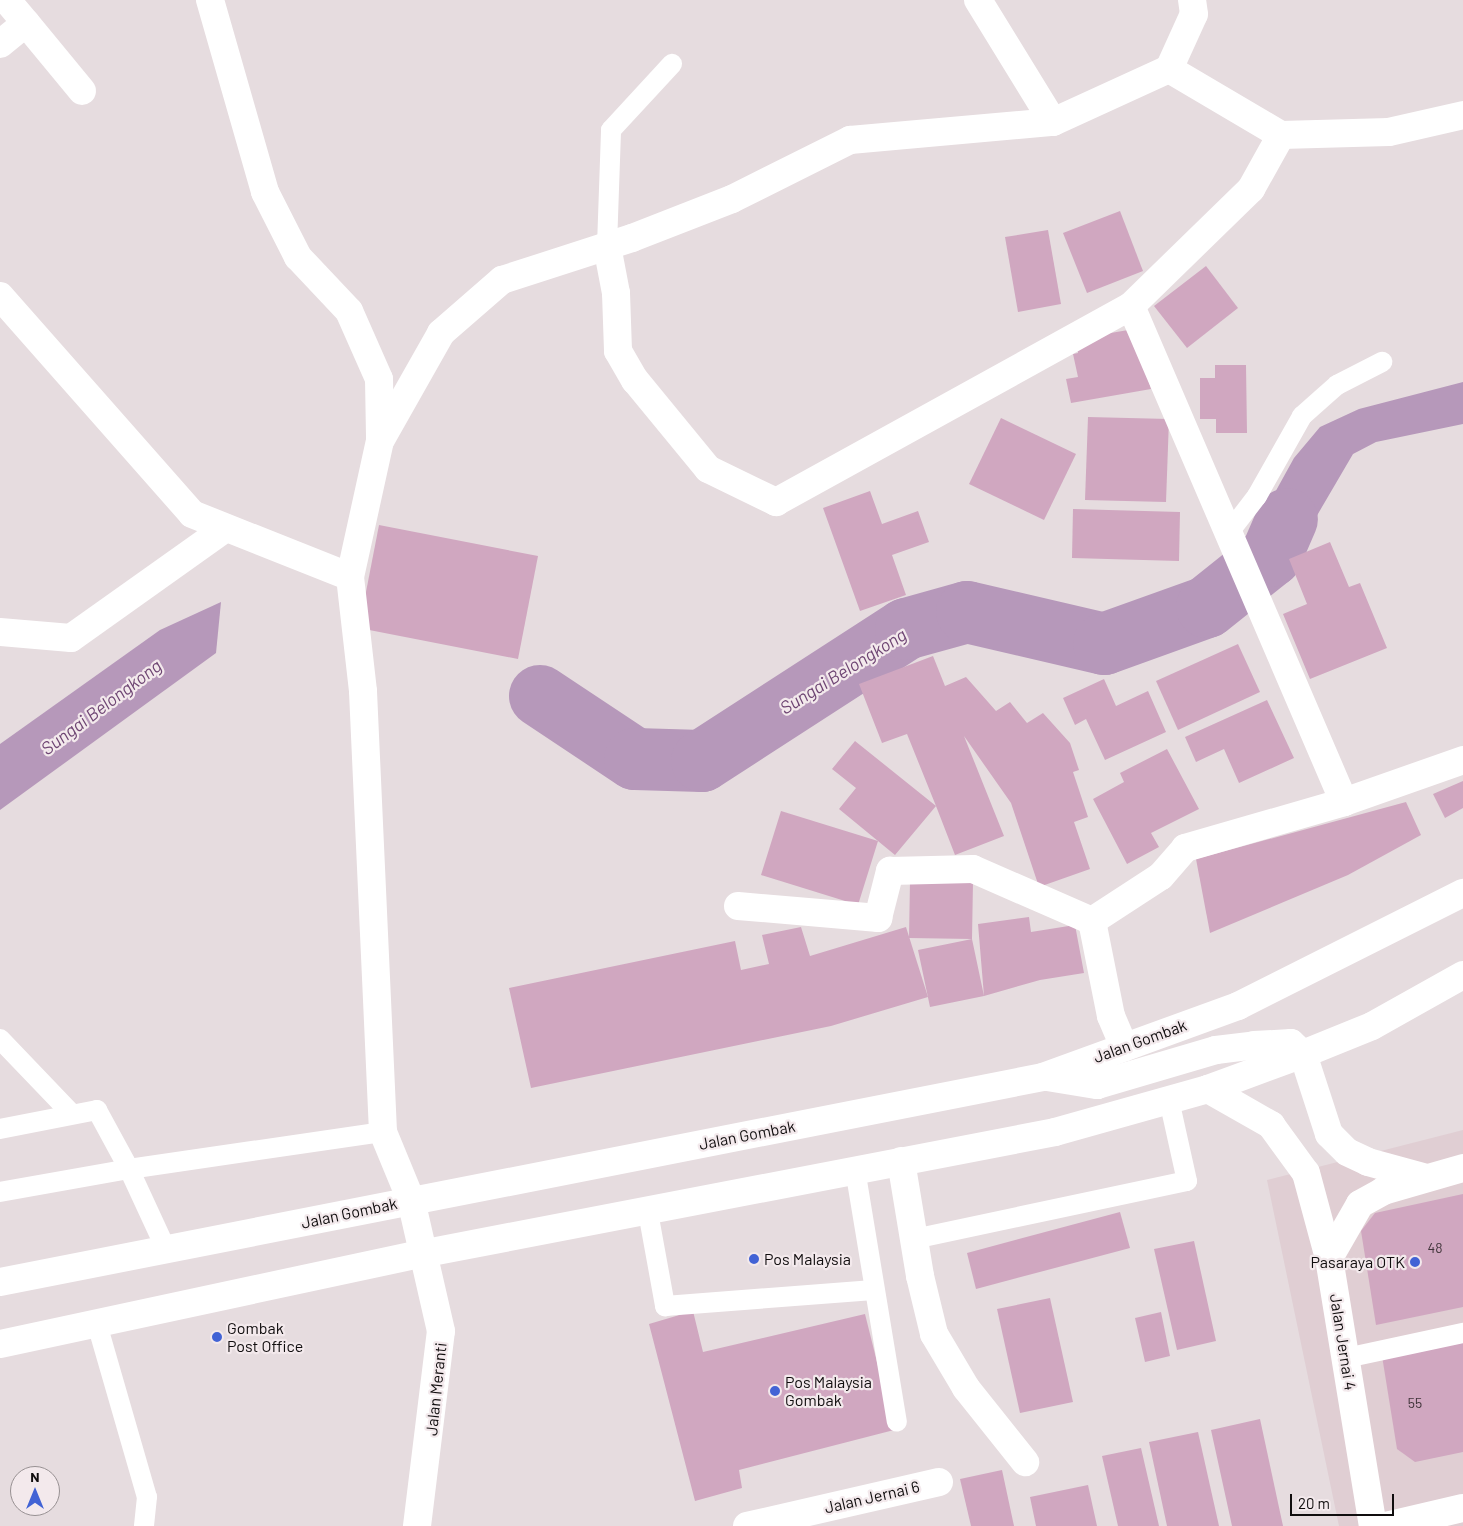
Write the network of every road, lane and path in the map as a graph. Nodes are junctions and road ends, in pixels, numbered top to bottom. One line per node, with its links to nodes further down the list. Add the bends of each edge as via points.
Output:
1 (7, 0): 5 (street)
2 (210, 0): 17 (street, via 265,192 298,257 349,311 379,379)
3 (978, 0): 11 (street)
4 (1192, 0): 8 (street, via 1194,14)
5 (26, 23): 6 (street); 9 (street)
6 (0, 44)
7 (672, 64): 13 (lane, via 611,130)
8 (1169, 69): 11 (street); 12 (street)
9 (82, 91)
10 (1463, 115): 12 (street, via 1389,132)
11 (1053, 122): 13 (street, via 850,140 732,199)
12 (1282, 135): 15 (street, via 1251,189)
13 (607, 246): 15 (street, via 616,293 618,351 635,380 708,469 776,502); 17 (street, via 496,286 441,333)
14 (0, 296): 18 (street, via 192,514)
15 (1131, 306): 19 (street, via 1165,376)
16 (1382, 362): 19 (lane, via 1337,385 1302,416 1257,496)
17 (380, 441): 20 (street, Jalan Meranti)
18 (226, 528): 20 (street); 21 (street, via 71,638)
19 (1227, 535): 23 (street)
20 (350, 577): 36 (street, Jalan Meranti, via 362,691)
21 (0, 632)
22 (1463, 760): 23 (street)
23 (1344, 802): 26 (street, via 1185,848 1161,876)
24 (1463, 893): 29 (street, Jalan Gombak, via 1238,1006)
25 (738, 906): 26 (street, via 878,918 890,870 973,869)
26 (1092, 921): 29 (street, via 1111,1016)
27 (1463, 975): 30 (street, via 1372,1026)
28 (0, 1039): 34 (lane)
29 (1124, 1047): 31 (street, Jalan Gombak)
30 (1303, 1054): 31 (street, via 1291,1043 1254,1045 1216,1050 1097,1085); 32 (street); 41 (street, via 1329,1134 1347,1152 1368,1162)
31 (1043, 1077): 43 (street, Jalan Gombak)
32 (1208, 1089): 33 (street); 48 (street, Jalan Jernai 4, via 1271,1125 1294,1150 1306,1173)
33 (1169, 1100): 37 (street, via 1055,1132); 45 (lane, via 1186,1181)
34 (72, 1114): 35 (lane); 39 (lane, via 97,1110)
35 (0, 1129)
36 (383, 1132): 39 (lane); 43 (street, Jalan Meranti)
37 (900, 1161): 40 (street); 45 (street)
38 (1463, 1168): 41 (street)
39 (129, 1169): 42 (lane); 46 (lane)
40 (854, 1169): 44 (street); 50 (lane)
41 (1423, 1177): 48 (street, via 1360,1204)
42 (0, 1192)
43 (411, 1200): 46 (street, Jalan Gombak); 47 (street, Jalan Meranti)
44 (648, 1212): 47 (street); 50 (lane, via 665,1306)
45 (914, 1239): 56 (street, via 934,1334 966,1388)
46 (166, 1249): 49 (street, Jalan Gombak)
47 (421, 1254): 51 (street); 60 (street, Jalan Meranti, via 441,1331)
48 (1329, 1258): 54 (street, Jalan Jernai 4)
49 (0, 1282)
50 (874, 1290): 55 (lane)
51 (97, 1324): 53 (street); 59 (lane, via 147,1497)
52 (1463, 1332): 54 (lane)
53 (0, 1344)
54 (1346, 1358): 62 (street, Jalan Jernai 4)
55 (896, 1422)
56 (1025, 1462)
57 (939, 1482): 61 (street, Jalan Jernai 6)
58 (1463, 1508): 63 (street)
59 (144, 1526)
60 (417, 1526)
61 (747, 1526)
62 (1373, 1526)
63 (1386, 1526)

